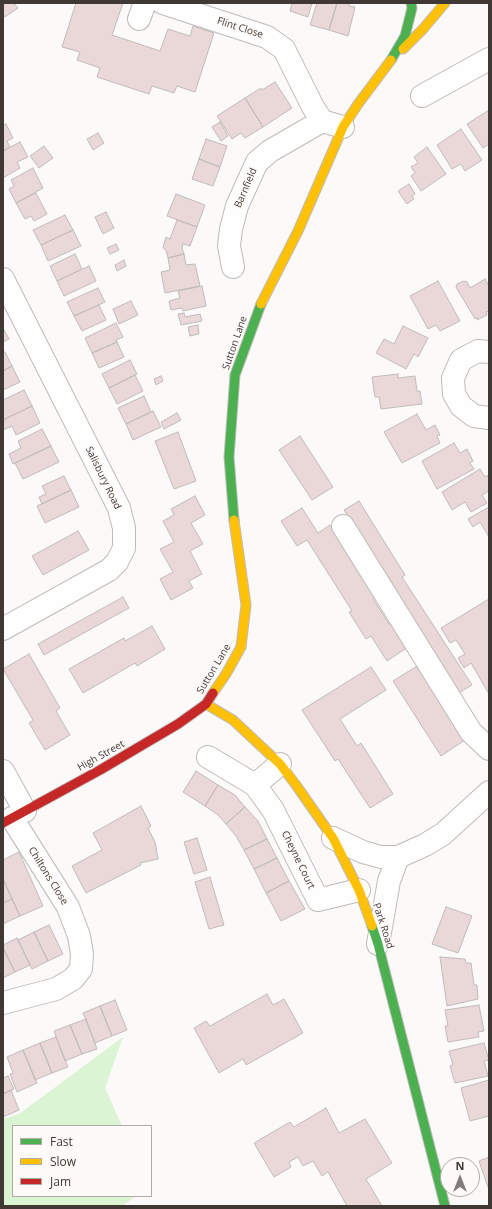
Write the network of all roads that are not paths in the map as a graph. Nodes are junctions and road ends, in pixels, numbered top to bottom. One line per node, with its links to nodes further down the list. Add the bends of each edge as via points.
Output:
1 (163, 3): 7 (street, Flint Close, via 267,37 284,49)
2 (411, 3): 5 (main road, Sutton Lane, via 407,30)
3 (445, 3): 5 (main road, Sutton Lane)
4 (489, 59): 6 (street)
5 (391, 60): 8 (main road, Sutton Lane)
6 (422, 96)
7 (322, 121): 8 (street); 9 (street, Barnfield, via 270,151 257,162 237,206 230,229 228,246)
8 (343, 128): 15 (main road, Sutton Lane, via 298,231 259,308 235,375 229,457 233,509 246,604 241,647)
9 (233, 267)
10 (3, 279): 14 (street, Salisbury Road, via 119,508 124,528 124,548 117,562 109,570)
11 (489, 352): 12 (street, via 478,351 461,360 453,378 454,394 461,406 474,416)
12 (489, 418)
13 (343, 526): 16 (street, via 471,732)
14 (3, 629)
15 (206, 704): 18 (main road, Park Road, via 233,720); 22 (main road, High Street, via 178,724)
16 (489, 749)
17 (208, 757): 20 (street, Cheyne Court)
18 (280, 764): 20 (street); 23 (main road, Park Road)
19 (3, 772): 22 (street, Chiltons Close)
20 (255, 785): 25 (street, Cheyne Court, via 273,810 318,900)
21 (489, 792): 24 (street, via 443,834)
22 (13, 817): 27 (street, Chiltons Close, via 68,907 79,936 82,954 81,969 73,979 56,989)
23 (333, 838): 24 (street, via 363,852 382,857); 25 (main road, Park Road)
24 (398, 857): 26 (street, via 389,881)
25 (359, 890): 26 (main road, Park Road)
26 (378, 944): 28 (main road, Park Road)
27 (3, 1003)
28 (445, 1206)

